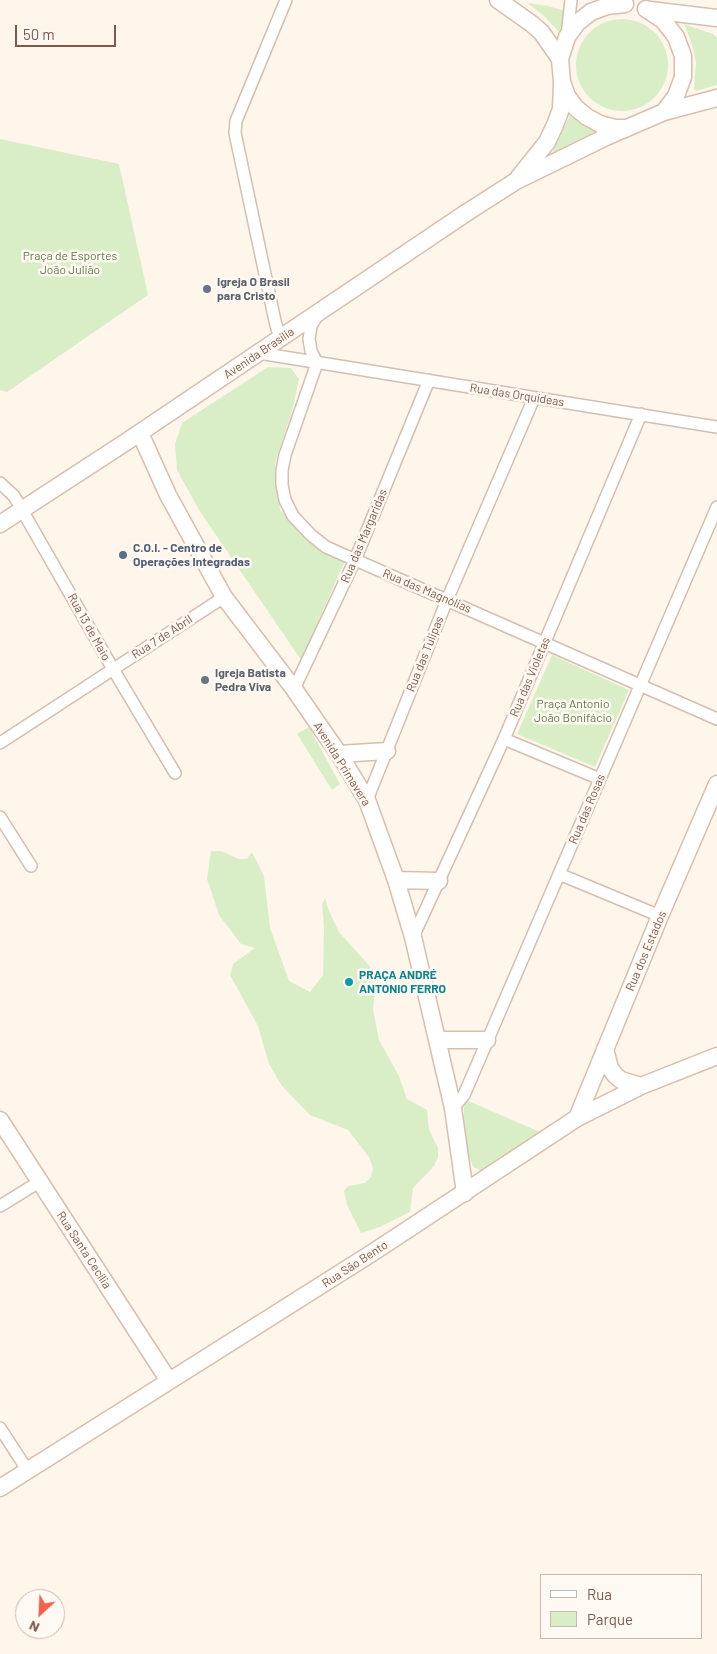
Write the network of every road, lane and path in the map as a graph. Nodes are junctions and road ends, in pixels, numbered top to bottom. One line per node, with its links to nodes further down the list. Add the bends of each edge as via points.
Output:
1 (286, 0): 16 (street, via 236,121 235,132)
2 (498, 0): 9 (main road, via 542,33)
3 (571, 0): 8 (street)
4 (598, 0): 5 (main road)
5 (625, 4): 6 (main road); 8 (main road, via 591,12)
6 (646, 9): 7 (main road); 12 (main road, via 663,20 676,36 683,56 679,90)
7 (717, 18)
8 (567, 37): 9 (main road)
9 (560, 59): 10 (main road)
10 (562, 82): 13 (main road, via 567,96 587,117 614,128); 14 (main road, Avenida Brasília, via 560,109 548,142)
11 (717, 98): 12 (main road)
12 (664, 112): 13 (main road)
13 (629, 128): 14 (main road, Avenida Brasília)
14 (516, 181): 15 (main road, Avenida Brasília)
15 (319, 313): 16 (main road, Avenida Brasília); 18 (street, via 311,326 309,339)
16 (280, 339): 17 (main road, Avenida Brasília)
17 (259, 353): 18 (street, Rua das Orquídeas); 23 (main road, Avenida Brasília)
18 (317, 363): 19 (street, Rua das Orquídeas); 28 (street, Rua das Magnólias, via 285,455 283,492 293,516 311,535 326,547)
19 (429, 380): 20 (street, Rua das Orquídeas); 28 (street, Rua das Margaridas)
20 (534, 398): 21 (street, Rua das Orquídeas); 30 (street, Rua das Tulipas)
21 (641, 414): 22 (street, Rua das Orquídeas); 31 (street, Rua das Violetas)
22 (717, 427)
23 (140, 433): 26 (main road, Avenida Brasília); 29 (main road, Avenida Primavera, via 168,495)
24 (0, 483): 26 (street, Rua 13 de Maio, via 14,496)
25 (717, 507): 33 (street, Rua das Rosas)
26 (22, 510): 27 (main road, Avenida Brasília); 32 (street, Rua 13 de Maio)
27 (0, 524)
28 (355, 560): 30 (street, Rua das Magnólias); 34 (street, Rua das Margaridas)
29 (224, 597): 32 (street, Rua 7 de Abril); 34 (main road, Avenida Primavera)
30 (447, 600): 31 (street, Rua das Magnólias); 38 (street, Rua das Tulipas)
31 (545, 643): 33 (street, Rua das Magnólias); 36 (street, Rua das Violetas)
32 (113, 669): 37 (street, Rua 7 de Abril); 40 (street, Rua 13 de Maio)
33 (640, 686): 35 (street, Rua das Magnólias); 41 (street, Rua das Rosas)
34 (294, 689): 39 (main road, Avenida Primavera)
35 (717, 719)
36 (504, 739): 41 (street); 48 (street, Rua das Violetas)
37 (0, 743)
38 (387, 751): 39 (main road); 43 (street, Rua das Tulipas)
39 (339, 754): 43 (main road, Avenida Primavera)
40 (175, 773)
41 (600, 779): 46 (street, Rua das Rosas)
42 (717, 784): 49 (main road, Rua dos Estados)
43 (367, 800): 47 (main road, Avenida Primavera)
44 (0, 817): 45 (street)
45 (31, 866)
46 (559, 874): 49 (street); 52 (street, Rua das Rosas)
47 (396, 880): 48 (main road); 50 (main road, Avenida Primavera)
48 (439, 880): 50 (street, Rua das Violetas)
49 (660, 916): 53 (main road, Rua dos Estados)
50 (413, 937): 51 (main road, Avenida Primavera)
51 (438, 1040): 52 (main road); 56 (main road, Avenida Primavera)
52 (487, 1040): 56 (street, Rua das Rosas, via 464,1095)
53 (605, 1049): 55 (main road, via 615,1075); 57 (main road, Rua dos Estados)
54 (717, 1056): 55 (main road, Rua São Bento)
55 (641, 1086): 57 (main road, Rua São Bento)
56 (454, 1108): 60 (main road, Avenida Primavera)
57 (577, 1118): 60 (main road, Rua São Bento)
58 (0, 1120): 59 (main road, Rua Santa Cecília)
59 (40, 1182): 61 (street); 62 (main road, Rua Santa Cecília)
60 (465, 1193): 62 (main road, Rua São Bento)
61 (0, 1206)
62 (169, 1381): 64 (main road, Rua São Bento)
63 (0, 1428): 64 (street)
64 (28, 1470): 65 (main road, Rua São Bento)
65 (0, 1488)

